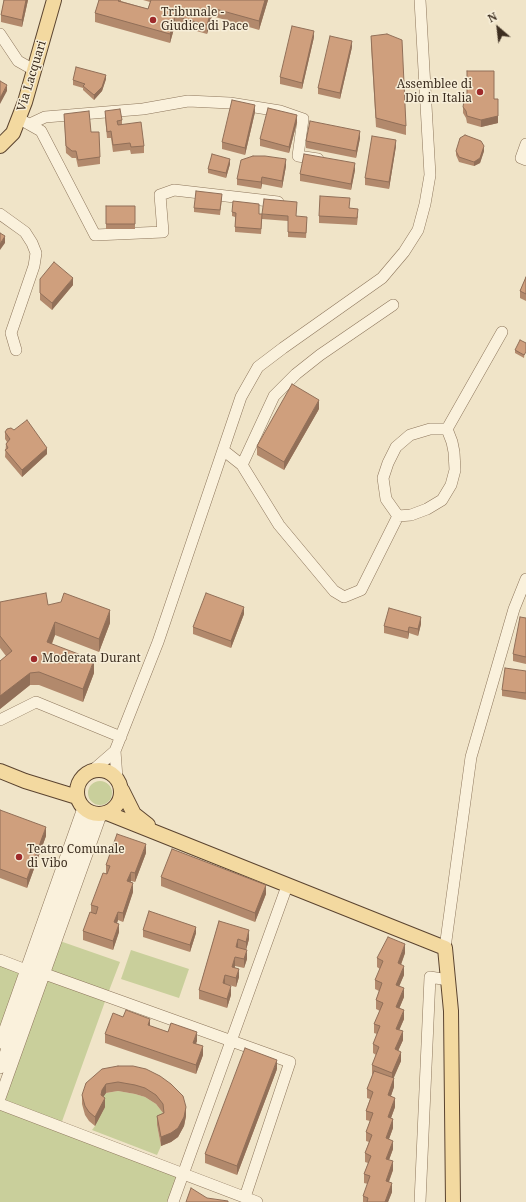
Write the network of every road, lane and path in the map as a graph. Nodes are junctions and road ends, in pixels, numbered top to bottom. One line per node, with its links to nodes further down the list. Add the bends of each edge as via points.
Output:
1 (54, 0): 4 (main road, Via Lacquari)
2 (420, 0): 16 (street, via 430,175 418,230 382,278 258,367 241,397)
3 (0, 34): 4 (street, via 18,61)
4 (34, 70): 5 (main road, Via Lacquari)
5 (24, 121): 7 (main road, Via Lacquari); 8 (street, via 143,109 188,101 230,103 280,111 303,119 298,156); 10 (street, via 41,131 94,235 163,232 160,195 174,190)
6 (526, 144): 9 (street, via 521,158)
7 (0, 146)
8 (326, 160)
9 (526, 160)
10 (292, 203)
11 (0, 214): 14 (street, via 25,232 36,253 11,333)
12 (393, 305): 17 (street, via 320,355 274,396)
13 (502, 332): 15 (street)
14 (16, 350)
15 (447, 429): 18 (street, via 454,452 455,470 451,485 442,500 427,509 411,515); 18 (street, via 430,429 410,435 396,447 383,478 386,499)
16 (223, 450): 17 (street); 21 (street, via 158,642)
17 (242, 466): 18 (street, via 279,525 334,591 344,598 361,590)
18 (398, 516)
19 (526, 579): 30 (street, via 514,609 501,668 471,757)
20 (0, 720): 21 (street, via 36,702)
21 (120, 737): 22 (street)
22 (115, 751): 24 (street); 26 (street)
23 (0, 771): 25 (main road)
24 (88, 773): 25 (main road, via 61,784); 26 (main road, via 106,770 112,773); 27 (main road, via 79,783 77,793)
25 (25, 781): 27 (main road)
26 (119, 784): 27 (main road, via 121,798 113,810); 28 (main road, via 134,814)
27 (92, 809): 28 (main road); 32 (street); 33 (street); 37 (street)
28 (157, 833): 29 (main road)
29 (287, 886): 30 (main road); 35 (street)
30 (445, 948): 34 (main road)
31 (0, 960): 32 (street)
32 (26, 970): 36 (street)
33 (45, 974): 35 (street); 38 (street)
34 (448, 980): 43 (street, via 430,977); 44 (main road, via 452,1011)
35 (231, 1040): 40 (street); 41 (street, via 290,1062)
36 (0, 1043)
37 (0, 1068)
38 (0, 1098)
39 (0, 1104): 40 (street)
40 (183, 1173): 41 (street); 42 (street)
41 (251, 1200)
42 (173, 1202)
43 (420, 1202)
44 (453, 1202)

